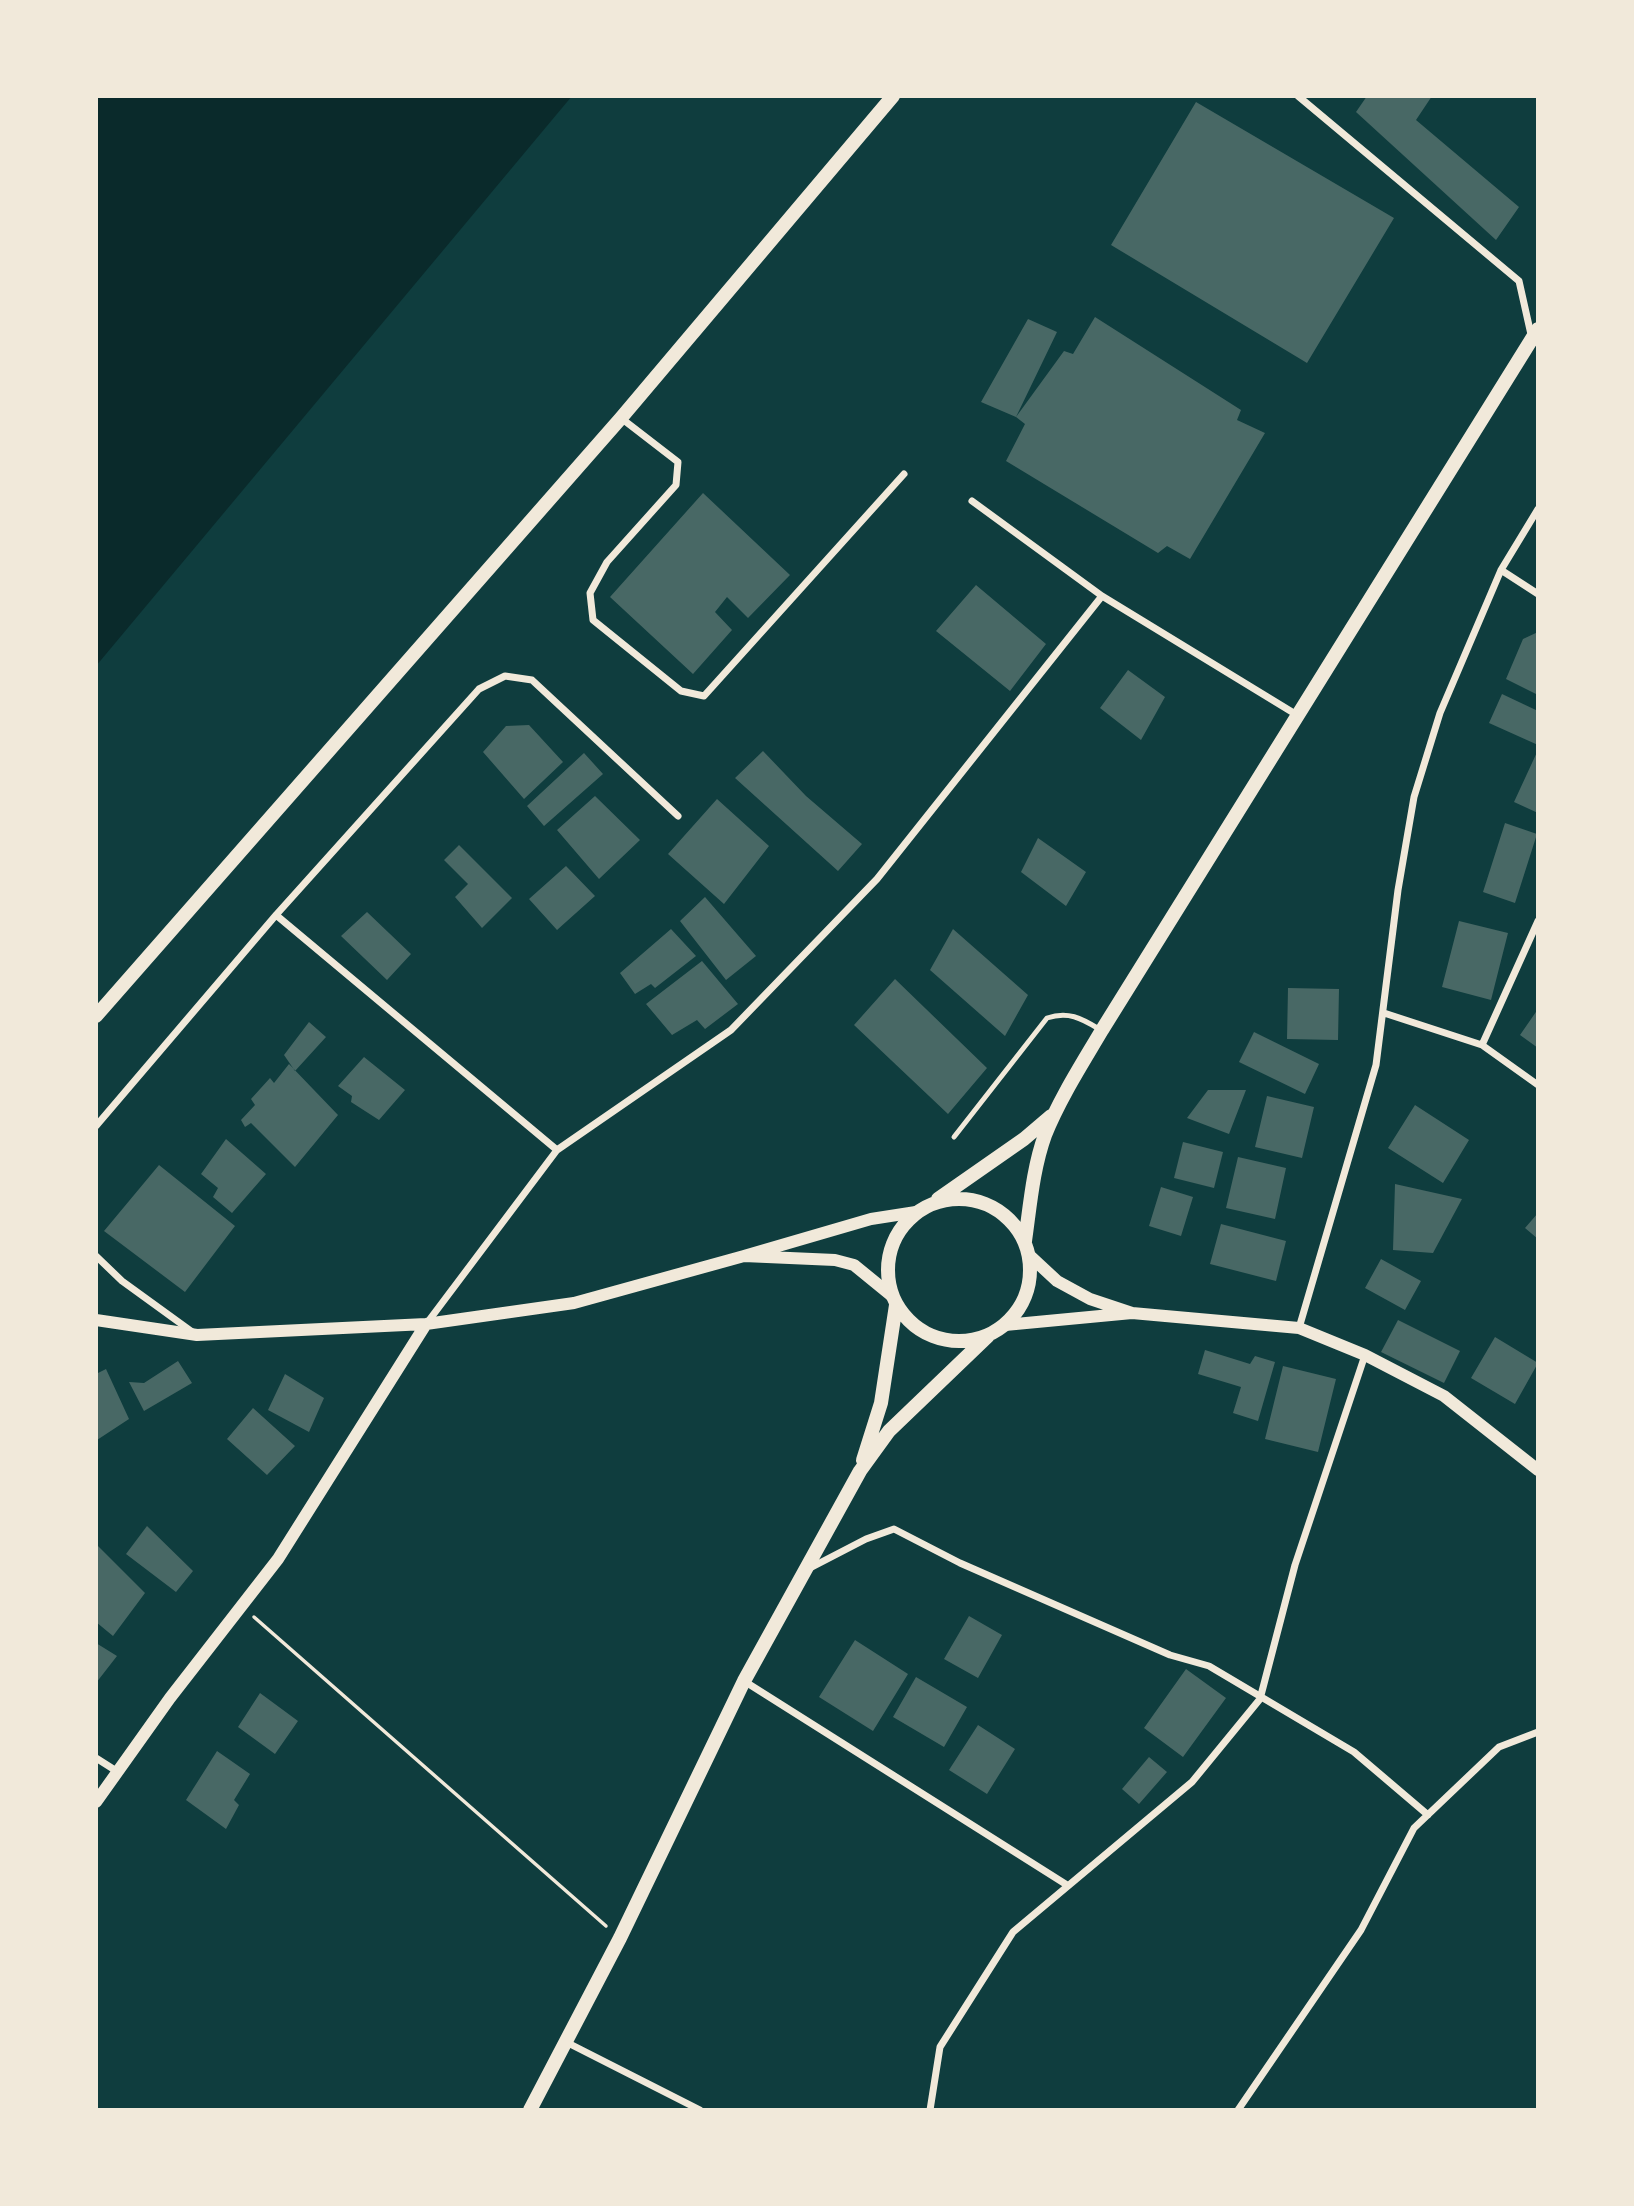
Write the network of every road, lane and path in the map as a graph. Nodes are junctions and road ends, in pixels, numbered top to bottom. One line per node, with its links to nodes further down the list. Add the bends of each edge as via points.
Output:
1 (893, 96): 4 (main road)
2 (1298, 96): 3 (street, via 1519,281)
3 (1536, 337): 11 (main road)
4 (621, 418): 5 (street, via 678,462 676,485 607,562 590,593 593,620 681,691 704,696); 16 (main road)
5 (904, 474)
6 (972, 501): 10 (street)
7 (1538, 509): 8 (street)
8 (1501, 570): 9 (street); 15 (street, via 1440,713 1414,797)
9 (1538, 594)
10 (1102, 596): 11 (street); 23 (street, via 877,879 731,1030)
11 (1298, 715): 17 (main road)
12 (678, 816): 13 (street, via 531,680 505,676 480,689)
13 (276, 915): 21 (street); 23 (street)
14 (1538, 921): 18 (street)
15 (1384, 1013): 18 (street); 34 (street, via 1376,1065)
16 (96, 1016)
17 (1102, 1030): 20 (main road); 22 (lane, via 1061,1013 1047,1018)
18 (1482, 1045): 19 (street)
19 (1538, 1085)
20 (1055, 1113): 24 (main road); 26 (main road, via 1035,1177)
21 (96, 1126)
22 (954, 1137)
23 (557, 1150): 32 (street)
24 (936, 1202): 25 (main road); 26 (main road, via 962,1197 988,1204 1010,1219)
25 (916, 1212): 28 (street, via 871,1219); 29 (main road, via 896,1235 887,1265)
26 (1027, 1248): 30 (street, via 1057,1281 1090,1299); 33 (main road, via 1030,1281 1021,1305)
27 (96, 1256): 35 (street, via 122,1281)
28 (744, 1256): 29 (street, via 854,1265); 32 (street, via 574,1303)
29 (894, 1300): 36 (main road, via 909,1322 936,1338 967,1341); 39 (main road, via 881,1403)
30 (1132, 1312): 33 (street); 34 (street)
31 (96, 1320): 35 (street)
32 (426, 1324): 35 (street); 41 (street, via 278,1559)
33 (1005, 1325): 36 (main road)
34 (1298, 1328): 37 (street)
35 (197, 1335)
36 (988, 1336): 39 (main road, via 889,1430)
37 (1365, 1355): 38 (street, via 1444,1396); 43 (street, via 1295,1564)
38 (1538, 1470)
39 (860, 1471): 40 (main road)
40 (804, 1571): 42 (main road); 43 (street, via 894,1529 960,1563 1170,1655 1209,1666)
41 (242, 1606): 46 (street); 50 (path)
42 (744, 1681): 49 (street); 50 (main road)
43 (1260, 1699): 48 (street, via 1354,1752); 49 (street, via 1192,1782)
44 (1538, 1732): 48 (street, via 1499,1747)
45 (96, 1758): 46 (street)
46 (118, 1772): 47 (street)
47 (96, 1802)
48 (1428, 1815): 55 (street, via 1414,1828 1361,1930)
49 (1066, 1885): 52 (street, via 1013,1932 940,2047)
50 (620, 1938): 51 (main road)
51 (566, 2042): 53 (main road); 54 (street)
52 (933, 2109)
53 (530, 2110)
54 (700, 2110)
55 (1238, 2110)

